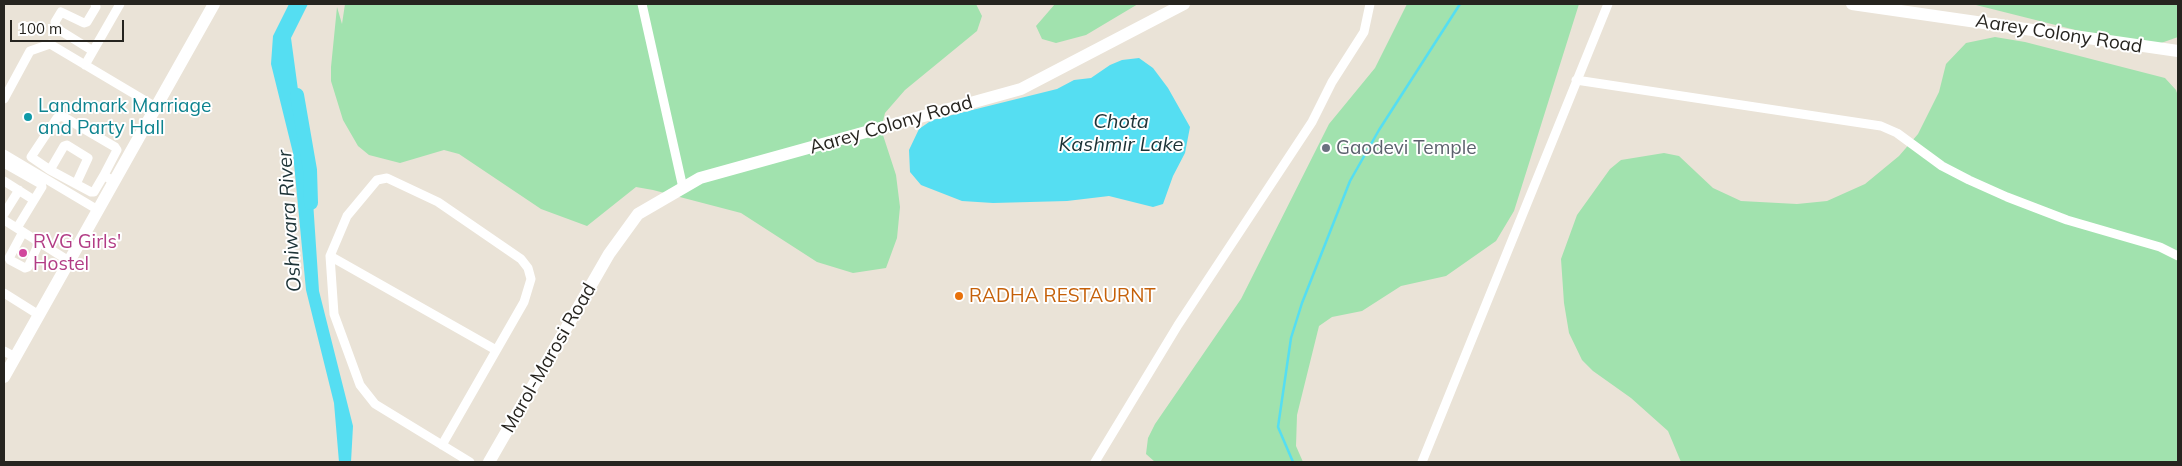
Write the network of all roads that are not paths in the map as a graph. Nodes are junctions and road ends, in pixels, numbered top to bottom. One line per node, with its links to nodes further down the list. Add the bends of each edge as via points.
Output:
1 (95, 4): 9 (street, via 84,23)
2 (120, 4): 10 (street)
3 (214, 4): 15 (main road)
4 (642, 4): 22 (street)
5 (1184, 4): 22 (main road, Aarey Colony Road, via 1021,89 700,178)
6 (1370, 4): 45 (street, via 1364,32 1332,82 1312,122 1178,325)
7 (1608, 4): 13 (street)
8 (1852, 4): 11 (main road, Aarey Colony Road)
9 (62, 8): 10 (street, via 55,22 56,28)
10 (93, 51): 12 (street)
11 (2178, 51)
12 (86, 65): 14 (street, via 50,44 40,46 30,51); 15 (street)
13 (1576, 80): 34 (street, via 1881,126 1897,133 1942,166 2007,197 2067,220 2160,247); 46 (street)
14 (5, 95)
15 (156, 107): 19 (main road)
16 (4, 154): 27 (street)
17 (4, 163): 26 (street, via 41,184)
18 (50, 170): 19 (street, via 31,157 57,118 62,116 115,147); 21 (street); 21 (street, via 67,145 88,160)
19 (109, 179): 21 (street, via 94,192); 27 (main road)
20 (4, 181): 23 (street)
21 (76, 184)
22 (683, 188): 32 (main road, Aarey Colony Road, via 638,214)
23 (19, 190): 25 (street); 26 (street)
24 (4, 194): 25 (street)
25 (13, 200): 28 (street)
26 (34, 200): 30 (street)
27 (98, 210): 35 (main road)
28 (4, 214): 30 (street)
29 (4, 220): 30 (street)
30 (20, 228): 31 (street); 31 (street, via 10,260 28,267)
31 (39, 243): 35 (street)
32 (609, 254): 44 (main road, Marol-Marosi Road)
33 (330, 256): 39 (street); 39 (street, via 348,216 377,180 387,178 438,202 521,259 528,268 529,289); 42 (street, via 334,314 360,385 375,404)
34 (2178, 256)
35 (69, 261): 37 (main road)
36 (4, 293): 37 (street)
37 (39, 315): 40 (main road)
38 (4, 350): 40 (street)
39 (496, 350): 42 (street)
40 (15, 357): 41 (main road)
41 (4, 377)
42 (442, 444): 43 (street)
43 (470, 462)
44 (489, 462)
45 (1094, 462)
46 (1422, 462)

